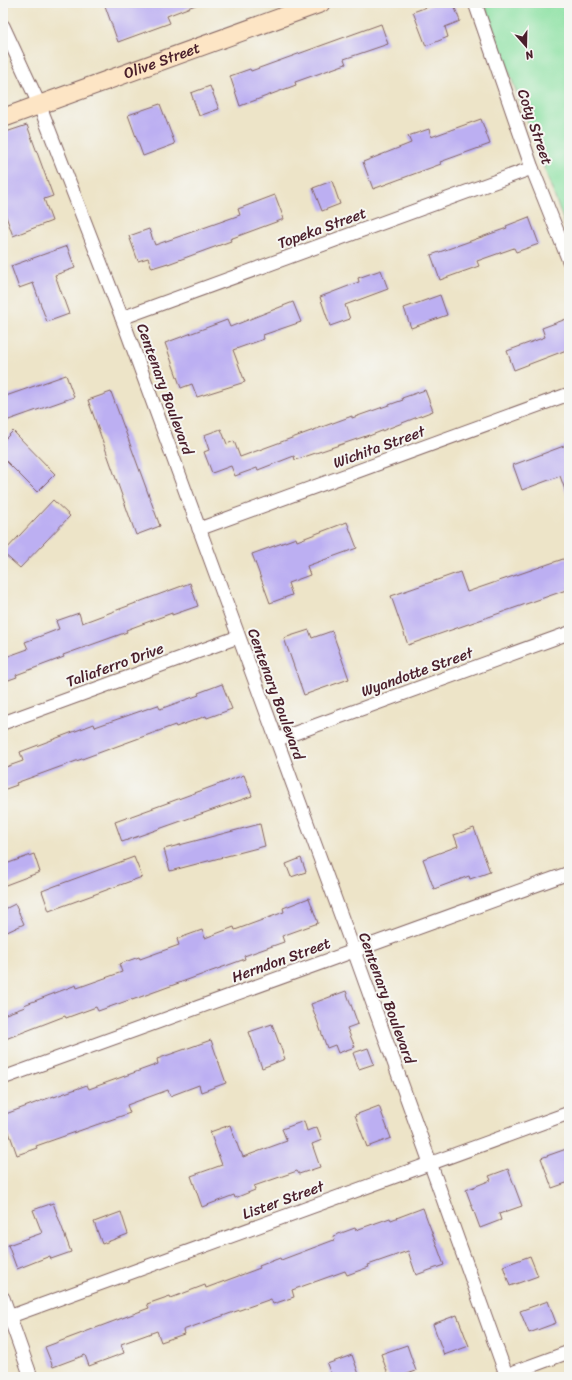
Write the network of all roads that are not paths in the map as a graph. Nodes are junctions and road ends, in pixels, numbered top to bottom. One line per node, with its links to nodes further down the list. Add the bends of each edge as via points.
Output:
1 (321, 3): 4 (street, Olive Street)
2 (475, 3): 6 (street, Coty Street)
3 (3, 26): 4 (street, Centenary Boulevard)
4 (39, 104): 5 (street, Olive Street); 8 (street, Centenary Boulevard)
5 (3, 118)
6 (532, 168): 7 (street, Coty Street); 8 (street, Topeka Street)
7 (569, 261)
8 (122, 318): 10 (street, Centenary Boulevard)
9 (569, 394): 10 (street, Wichita Street)
10 (199, 529): 12 (street, Centenary Boulevard)
11 (569, 634): 14 (street, Wyandotte Street)
12 (238, 637): 13 (street, Taliaferro Drive); 14 (street, Centenary Boulevard)
13 (3, 722)
14 (276, 740): 16 (street, Centenary Boulevard)
15 (569, 873): 16 (street, Herndon Street)
16 (354, 951): 17 (street, Herndon Street); 19 (street, Centenary Boulevard)
17 (3, 1078)
18 (569, 1113): 19 (street, Lister Street)
19 (430, 1163): 21 (street, Lister Street); 23 (street, Centenary Boulevard)
20 (3, 1298): 21 (street)
21 (6, 1318): 24 (street)
22 (569, 1352): 23 (street)
23 (505, 1376)
24 (31, 1377)

